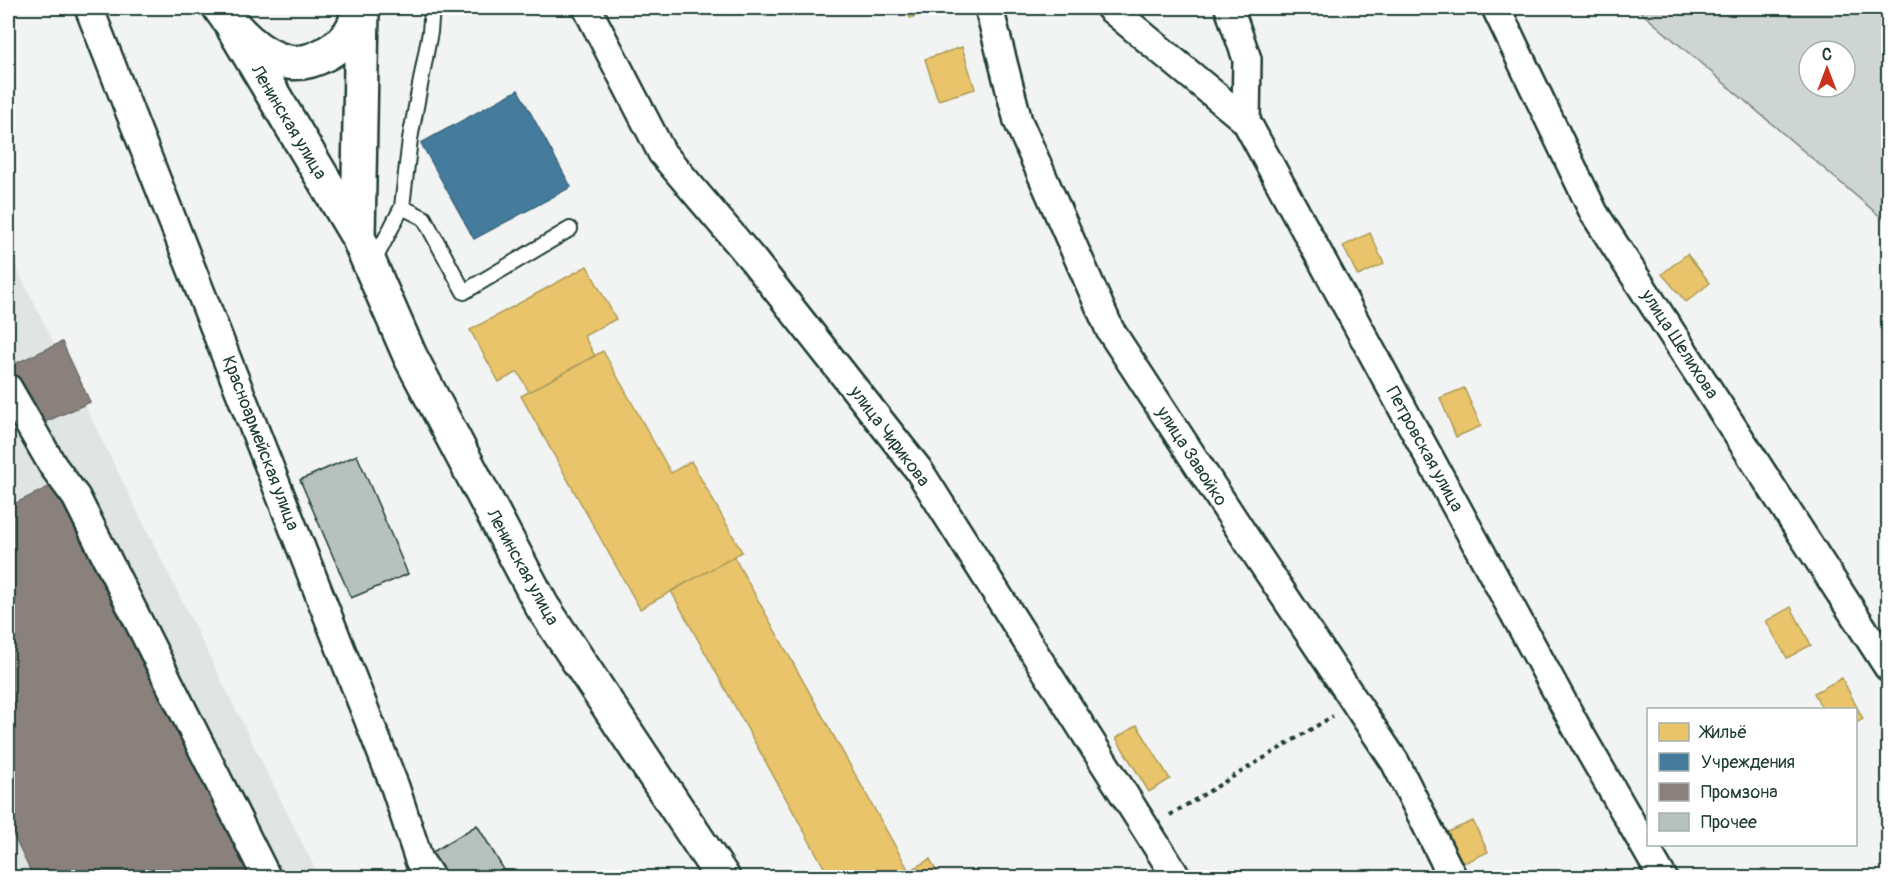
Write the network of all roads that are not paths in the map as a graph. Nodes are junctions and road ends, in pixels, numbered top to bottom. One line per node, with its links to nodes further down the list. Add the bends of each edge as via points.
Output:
1 (89, 8): 18 (street, Красноармейская улица, via 395,787 419,860)
2 (361, 8): 9 (main road, via 344,40 328,53 307,61 288,62 260,51); 13 (main road, Ленинская улица)
3 (432, 8): 11 (lane)
4 (587, 8): 20 (street, улица Чирикова, via 662,153 753,260 918,469)
5 (989, 8): 21 (street, улица Завойко, via 1018,121 1110,330 1395,762)
6 (1110, 8): 10 (street)
7 (1228, 8): 10 (street, Петровская улица, via 1247,59)
8 (1496, 8): 16 (street, улица Шелихова, via 1594,213)
9 (226, 18): 13 (main road, Ленинская улица)
10 (1246, 121): 22 (street, Петровская улица)
11 (402, 207): 12 (lane, via 424,218 464,292); 14 (lane)
12 (570, 229)
13 (358, 237): 14 (main road, Ленинская улица)
14 (371, 267): 19 (main road, Ленинская улица, via 410,356 542,606)
15 (8, 388): 17 (street, via 75,497)
16 (1888, 667)
17 (267, 878)
18 (431, 878)
19 (723, 878)
20 (1177, 878)
21 (1452, 878)
22 (1663, 878)

